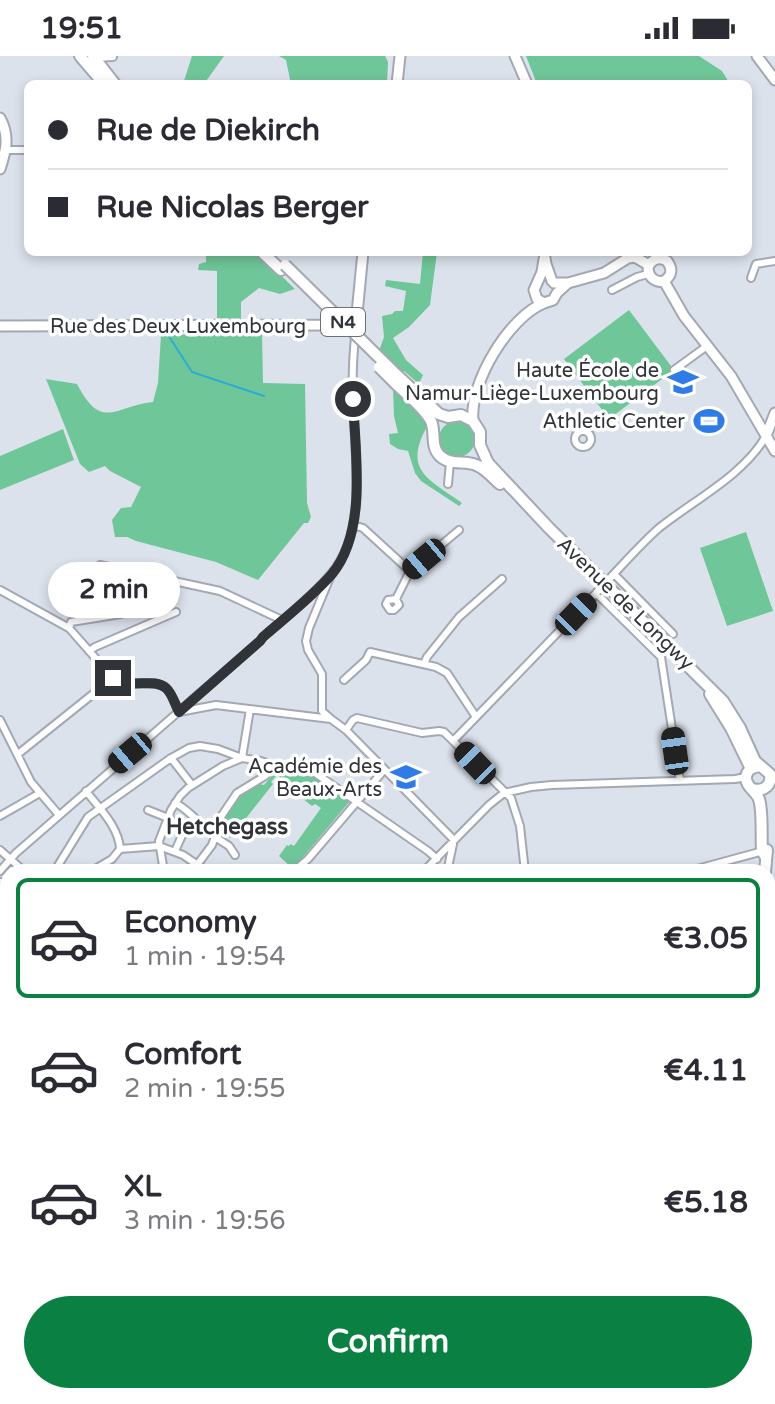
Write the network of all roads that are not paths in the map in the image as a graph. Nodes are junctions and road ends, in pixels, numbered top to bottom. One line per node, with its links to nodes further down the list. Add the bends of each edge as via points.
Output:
1 (80, 56): 6 (main road)
2 (114, 56): 6 (street); 7 (street)
3 (400, 56): 9 (street)
4 (517, 56): 10 (street)
5 (757, 56): 11 (street)
6 (93, 61): 7 (main road)
7 (103, 69): 8 (main road)
8 (112, 80)
9 (397, 80)
10 (526, 80)
11 (775, 80)
12 (0, 118): 13 (street)
13 (7, 150): 14 (street); 15 (street)
14 (24, 150)
15 (0, 169)
16 (267, 256): 26 (main road, N4)
17 (275, 256): 26 (main road, N4)
18 (363, 256): 36 (street)
19 (544, 256): 29 (street)
20 (544, 256): 31 (street)
21 (671, 256): 23 (street)
22 (750, 257): 25 (street)
23 (667, 261): 27 (street, via 655,259); 30 (street, via 671,274)
24 (775, 261): 25 (street)
25 (756, 264): 28 (street)
26 (283, 268): 42 (main road, N4, bridge)
27 (649, 269): 30 (street, via 653,280); 31 (street, via 635,257 628,258 604,273); 32 (street)
28 (751, 278)
29 (539, 281): 31 (street); 33 (street)
30 (664, 281): 40 (street)
31 (554, 285): 34 (street, via 553,300)
32 (612, 290)
33 (534, 293): 34 (street); 35 (street)
34 (544, 303): 35 (street)
35 (523, 317): 43 (street, via 500,345)
36 (356, 321): 37 (street, Rue des Deux Luxembourg); 39 (street)
37 (336, 325): 38 (street, Rue des Deux Luxembourg); 39 (street)
38 (0, 326)
39 (355, 337): 54 (street)
40 (707, 346): 41 (street); 48 (street)
41 (674, 370)
42 (399, 382): 45 (main road, N4, via 434,410); 47 (main road, N4)
43 (474, 397): 45 (street); 46 (street)
44 (775, 413): 48 (street)
45 (452, 416): 46 (main road, N4); 47 (main road)
46 (473, 421): 49 (main road)
47 (434, 431): 51 (main road, N4, via 434,447)
48 (766, 436): 50 (street); 60 (street, via 739,469 661,527)
49 (480, 445): 52 (main road); 55 (main road, via 488,463)
50 (775, 451)
51 (450, 462): 52 (main road); 53 (street)
52 (465, 462): 55 (main road, via 481,468)
53 (448, 484)
54 (353, 525): 58 (street); 59 (street)
55 (549, 528): 88 (main road, Avenue de Longwy, via 701,678)
56 (459, 530): 58 (street)
57 (100, 565): 69 (street, via 220,591)
58 (410, 571): 66 (street)
59 (333, 573): 63 (street); 65 (street)
60 (613, 575): 64 (street, bridge); 71 (street)
61 (502, 579): 73 (street, via 459,617)
62 (0, 590): 70 (street)
63 (313, 592): 65 (street); 69 (street)
64 (597, 592): 78 (street); 89 (street, via 662,659)
65 (321, 599): 79 (street, via 306,641 322,674 322,711)
66 (396, 599)
67 (176, 612): 72 (street)
68 (121, 614): 70 (street, via 78,620)
69 (282, 620): 77 (street)
70 (69, 628): 72 (street)
71 (673, 634)
72 (89, 651): 74 (street)
73 (424, 664): 75 (street, via 370,652); 78 (street, via 447,673)
74 (113, 678): 77 (street, via 163,686); 83 (street)
75 (344, 680)
76 (250, 709): 77 (street, via 216,705); 79 (street); 85 (street)
77 (179, 712): 91 (street)
78 (476, 717): 82 (street)
79 (331, 719): 81 (street)
80 (0, 720): 83 (street)
81 (346, 730): 82 (street, via 357,718 422,733 444,732); 87 (street)
82 (453, 741): 93 (street)
83 (18, 754): 92 (street)
84 (171, 758): 85 (street, via 200,746); 90 (street); 96 (street)
85 (242, 758): 86 (street); 90 (street)
86 (274, 766): 94 (street, via 315,773); 101 (street, via 237,793)
87 (384, 770): 94 (street); 102 (street)
88 (759, 778): 89 (street); 107 (main road, Avenue de Longwy)
89 (680, 781): 93 (street, via 552,785)
90 (192, 785): 95 (street)
91 (86, 791): 96 (street); 98 (street)
92 (40, 793): 98 (street); 99 (street)
93 (504, 793): 102 (street); 121 (street, via 511,798 520,826)
94 (356, 801): 110 (street); 118 (street)
95 (175, 803): 100 (street); 101 (street)
96 (100, 808): 104 (street); 113 (street, via 88,817)
97 (148, 810): 100 (street)
98 (59, 815): 109 (street)
99 (0, 816)
100 (168, 818): 103 (street); 106 (street, via 185,829)
101 (213, 833): 108 (street); 117 (street, via 212,845)
102 (454, 840): 110 (street); 120 (street)
103 (159, 846): 104 (street); 106 (street); 115 (street)
104 (120, 849): 114 (street)
105 (0, 850): 109 (street)
106 (175, 851): 116 (street)
107 (764, 853): 122 (street); 123 (main road, Avenue de Longwy)
108 (235, 855)
109 (10, 859): 111 (street); 112 (street)
110 (437, 859): 119 (street)
111 (6, 864)
112 (16, 864)
113 (59, 864)
114 (104, 864)
115 (162, 864)
116 (195, 864)
117 (198, 864)
118 (302, 864)
119 (432, 864)
120 (449, 864)
121 (524, 864)
122 (719, 864)
123 (765, 864)

